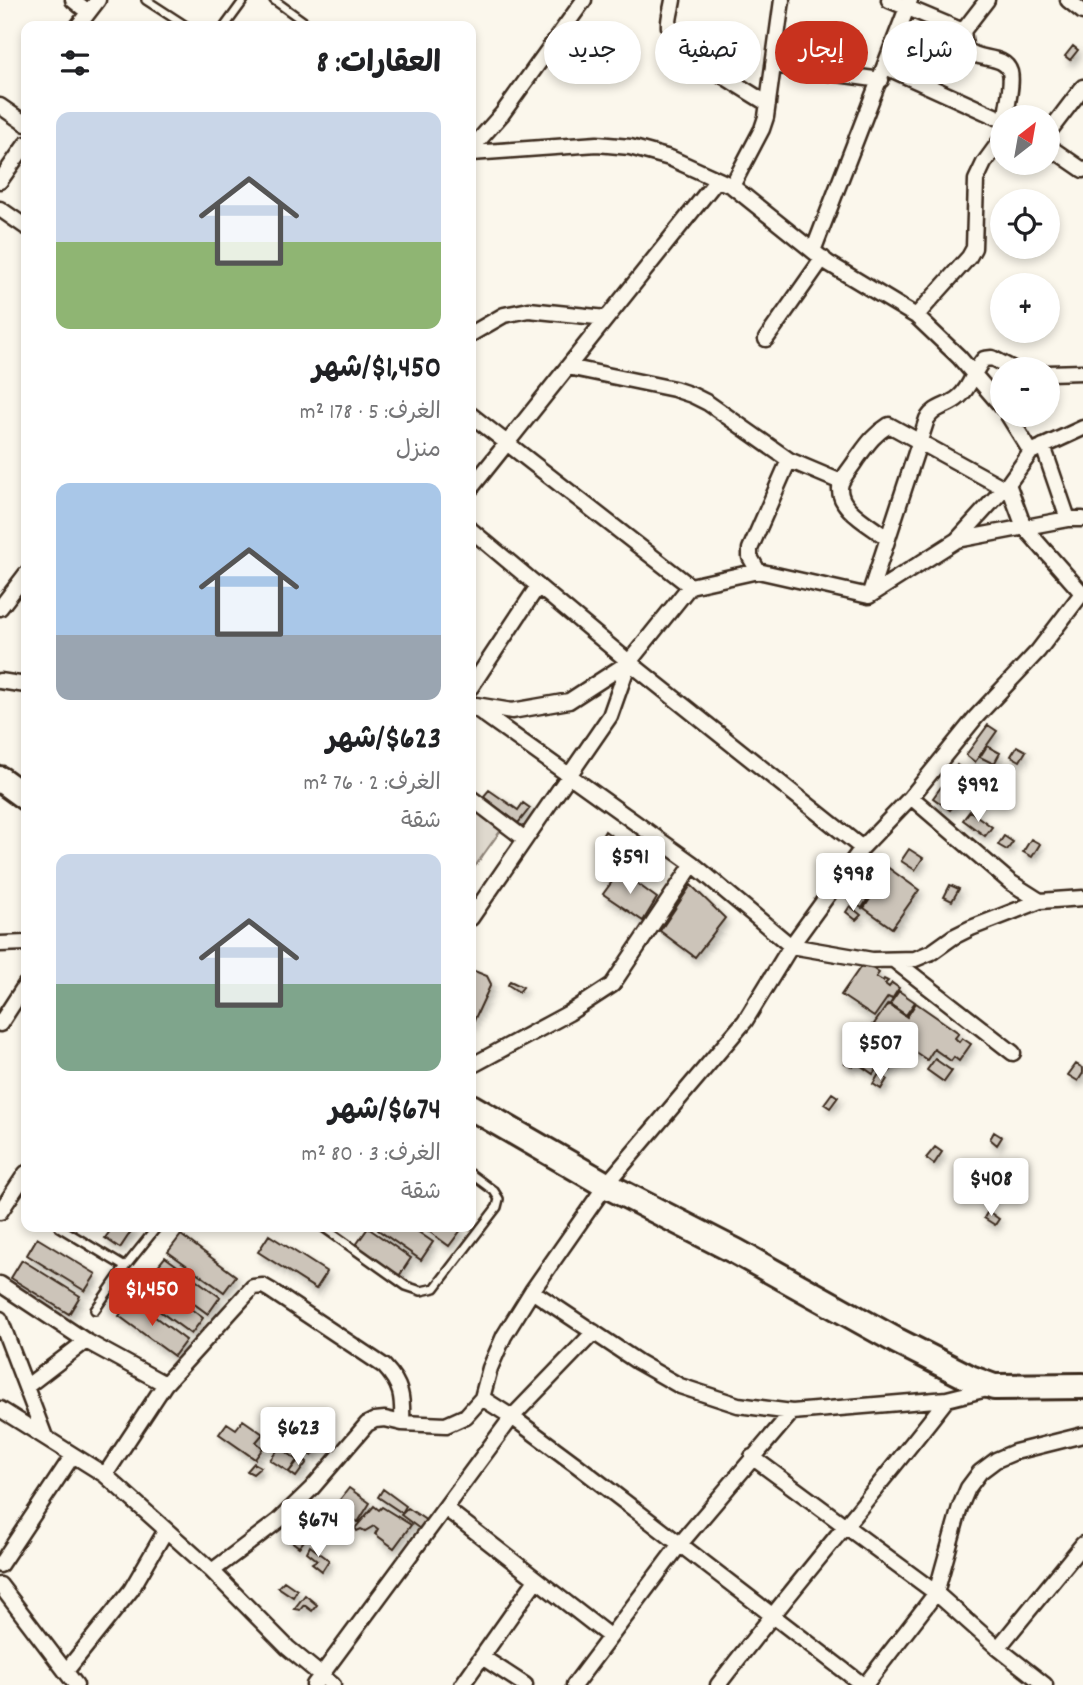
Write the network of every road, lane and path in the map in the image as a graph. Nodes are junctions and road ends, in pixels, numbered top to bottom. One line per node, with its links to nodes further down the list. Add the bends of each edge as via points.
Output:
1 (73, 0): 13 (street)
2 (98, 0): 13 (street)
3 (146, 0): 16 (lane)
4 (244, 0): 17 (lane)
5 (274, 0): 18 (lane)
6 (584, 0): 34 (street)
7 (673, 0): 28 (street, via 669,29 674,37 699,60)
8 (782, 0): 23 (street)
9 (889, 0): 12 (street)
10 (987, 0): 21 (street)
11 (1068, 0): 14 (street)
12 (909, 3): 19 (street); 20 (street)
13 (88, 12): 15 (street)
14 (1083, 12)
15 (82, 21)
16 (178, 21)
17 (229, 21)
18 (303, 21)
19 (902, 21)
20 (944, 21)
21 (971, 21)
22 (977, 53): 29 (street, via 1001,61 1010,73)
23 (773, 65): 24 (street); 28 (street)
24 (882, 73)
25 (882, 76): 45 (street)
26 (912, 84): 31 (street)
27 (1083, 86): 32 (street)
28 (768, 104): 42 (street, via 762,129)
29 (1004, 105)
30 (0, 106): 33 (street)
31 (990, 114)
32 (1060, 116)
33 (21, 121)
34 (476, 145)
35 (21, 151): 41 (street)
36 (476, 151): 40 (street, via 619,146 670,158)
37 (990, 154): 46 (street, via 976,180 974,248)
38 (1060, 154): 39 (street)
39 (1083, 170)
40 (718, 180): 42 (street); 47 (street)
41 (0, 181)
42 (732, 186): 45 (street)
43 (0, 209): 44 (street)
44 (21, 224)
45 (818, 255): 46 (street); 49 (street)
46 (916, 316): 54 (street)
47 (606, 318): 48 (street, via 529,310 504,315); 51 (street)
48 (476, 331)
49 (766, 339)
50 (990, 359): 54 (street, via 981,362)
51 (568, 367): 60 (street); 62 (street, via 692,395)
52 (1083, 372): 53 (street)
53 (1060, 373)
54 (973, 375): 55 (street); 59 (street, via 962,395 930,413)
55 (990, 394)
56 (476, 419): 60 (street)
57 (1018, 427): 61 (street)
58 (1083, 428): 61 (street)
59 (919, 440): 64 (street, via 890,425 875,433); 65 (street); 70 (street)
60 (507, 441): 63 (street); 75 (street)
61 (1037, 449): 65 (street); 66 (street)
62 (789, 460): 64 (street); 72 (street, via 750,549)
63 (476, 481)
64 (841, 482): 70 (street, via 843,502)
65 (1006, 486): 68 (street); 71 (street)
66 (1068, 519): 67 (street); 68 (street)
67 (1083, 519)
68 (1024, 527): 71 (street); 76 (street)
69 (476, 534): 74 (street)
70 (887, 538): 77 (street)
71 (957, 540): 77 (street)
72 (758, 571): 75 (street); 77 (street)
73 (21, 581): 78 (street)
74 (538, 586): 79 (street); 80 (street)
75 (690, 586): 79 (street)
76 (1083, 593): 88 (street)
77 (869, 596)
78 (0, 608)
79 (629, 662): 83 (street, via 569,701 512,711); 85 (street, via 610,716); 91 (street)
80 (476, 679)
81 (0, 681): 82 (street)
82 (21, 684)
83 (476, 706)
84 (476, 709): 85 (street)
85 (569, 774): 90 (street); 92 (street)
86 (0, 779): 87 (highway)
87 (21, 794)
88 (911, 797): 91 (street); 94 (street, via 1010,882)
89 (476, 802): 90 (street)
90 (525, 839): 95 (street)
91 (862, 848): 98 (street)
92 (693, 864): 98 (street); 103 (street, via 612,985)
93 (1083, 898): 94 (street)
94 (1040, 901): 99 (street, via 971,928 932,952)
95 (476, 911)
96 (21, 943): 97 (street)
97 (0, 944)
98 (791, 946): 99 (street); 107 (street, via 745,1021)
99 (895, 961): 102 (street)
100 (21, 992): 101 (street)
101 (0, 1024)
102 (1013, 1053)
103 (476, 1063)
104 (476, 1110): 107 (highway)
105 (476, 1178): 111 (lane, via 494,1191 498,1207 435,1288 421,1291 407,1286)
106 (21, 1180): 108 (street)
107 (606, 1185): 114 (street); 121 (highway, via 935,1362)
108 (0, 1212)
109 (67, 1232): 112 (lane)
110 (153, 1232): 112 (lane)
111 (330, 1232)
112 (125, 1266): 115 (lane)
113 (0, 1284): 118 (street)
114 (532, 1292): 117 (street); 123 (street, via 504,1336)
115 (96, 1310)
116 (0, 1319): 120 (street)
117 (594, 1332): 126 (street, via 680,1386 738,1405); 127 (street)
118 (86, 1340): 119 (street); 120 (street)
119 (165, 1384): 128 (street, via 253,1287 263,1286 384,1366 397,1379); 133 (street)
120 (26, 1387): 130 (street)
121 (994, 1387): 122 (highway); 124 (street)
122 (1082, 1389)
123 (482, 1398): 127 (street); 128 (street, via 466,1416 446,1425)
124 (947, 1399): 126 (street); 135 (street)
125 (0, 1409): 130 (street)
126 (792, 1412): 132 (street)
127 (512, 1417): 134 (street); 137 (street)
128 (402, 1423): 140 (street, via 385,1419 368,1424 278,1521)
129 (1083, 1435): 143 (street, via 1015,1452 980,1472 960,1507)
130 (45, 1437): 131 (street)
131 (73, 1455): 133 (street); 139 (street)
132 (752, 1457): 135 (street); 137 (street)
133 (104, 1475): 136 (street)
134 (445, 1508): 141 (street); 149 (street)
135 (846, 1526): 143 (street); 144 (street)
136 (166, 1530): 140 (street); 148 (street, via 131,1590)
137 (680, 1544): 144 (street); 145 (street)
138 (1083, 1544): 146 (street)
139 (0, 1564)
140 (212, 1571): 149 (street)
141 (536, 1580): 145 (street); 147 (street)
142 (0, 1585): 148 (street)
143 (936, 1593): 146 (street); 156 (street)
144 (772, 1614): 155 (street); 156 (street)
145 (609, 1636): 154 (street)
146 (998, 1648): 157 (street)
147 (482, 1657): 152 (street); 153 (street)
148 (67, 1670): 150 (street)
149 (318, 1680): 151 (street)
150 (76, 1685)
151 (333, 1685)
152 (462, 1685)
153 (525, 1685)
154 (574, 1685)
155 (718, 1685)
156 (864, 1685)
157 (1045, 1685)

